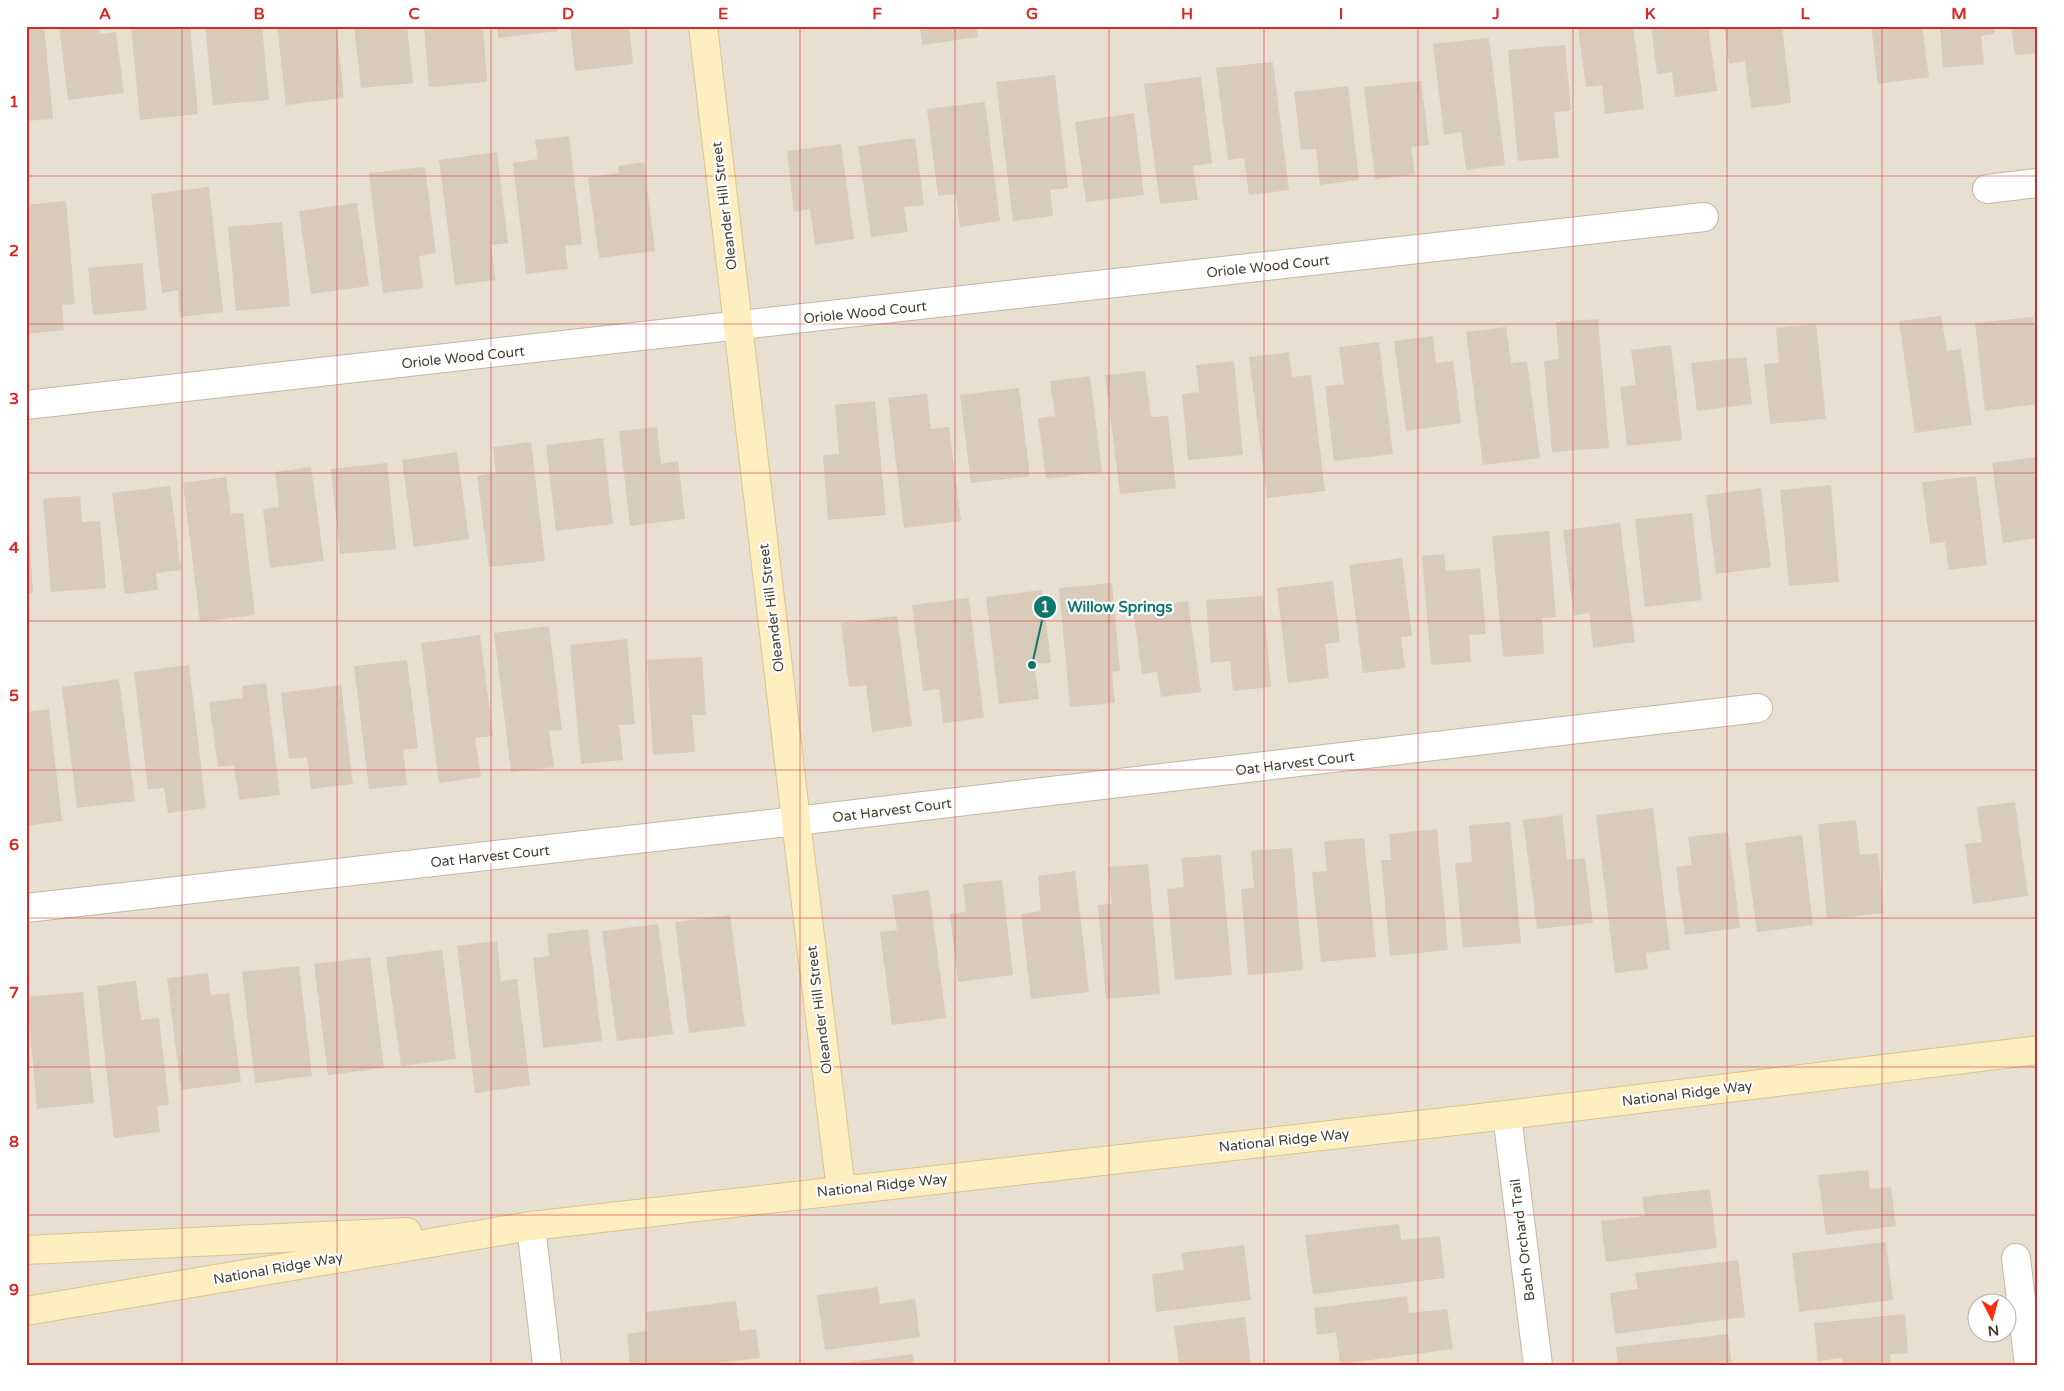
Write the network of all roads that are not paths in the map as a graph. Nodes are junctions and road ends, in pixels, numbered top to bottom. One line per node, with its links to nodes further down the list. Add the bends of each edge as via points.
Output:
1 (703, 26): 5 (street, Oleander Hill Street)
2 (2038, 183): 3 (street)
3 (1987, 189)
4 (1704, 217): 5 (street, Oriole Wood Court)
5 (738, 326): 6 (street, Oriole Wood Court); 8 (street, Oleander Hill Street)
6 (26, 405)
7 (1758, 708): 8 (street, Oat Harvest Court)
8 (796, 821): 9 (street, Oat Harvest Court); 12 (street, Oleander Hill Street)
9 (26, 908)
10 (2038, 1050): 11 (street, National Ridge Way)
11 (1507, 1115): 12 (street, National Ridge Way); 18 (street, Bach Orchard Trail)
12 (841, 1190): 13 (street, National Ridge Way)
13 (531, 1226): 14 (street, National Ridge Way); 16 (street, National Ridge Way); 17 (street)
14 (26, 1250)
15 (2016, 1258): 19 (street)
16 (26, 1311)
17 (547, 1365)
18 (1538, 1365)
19 (2029, 1365)

